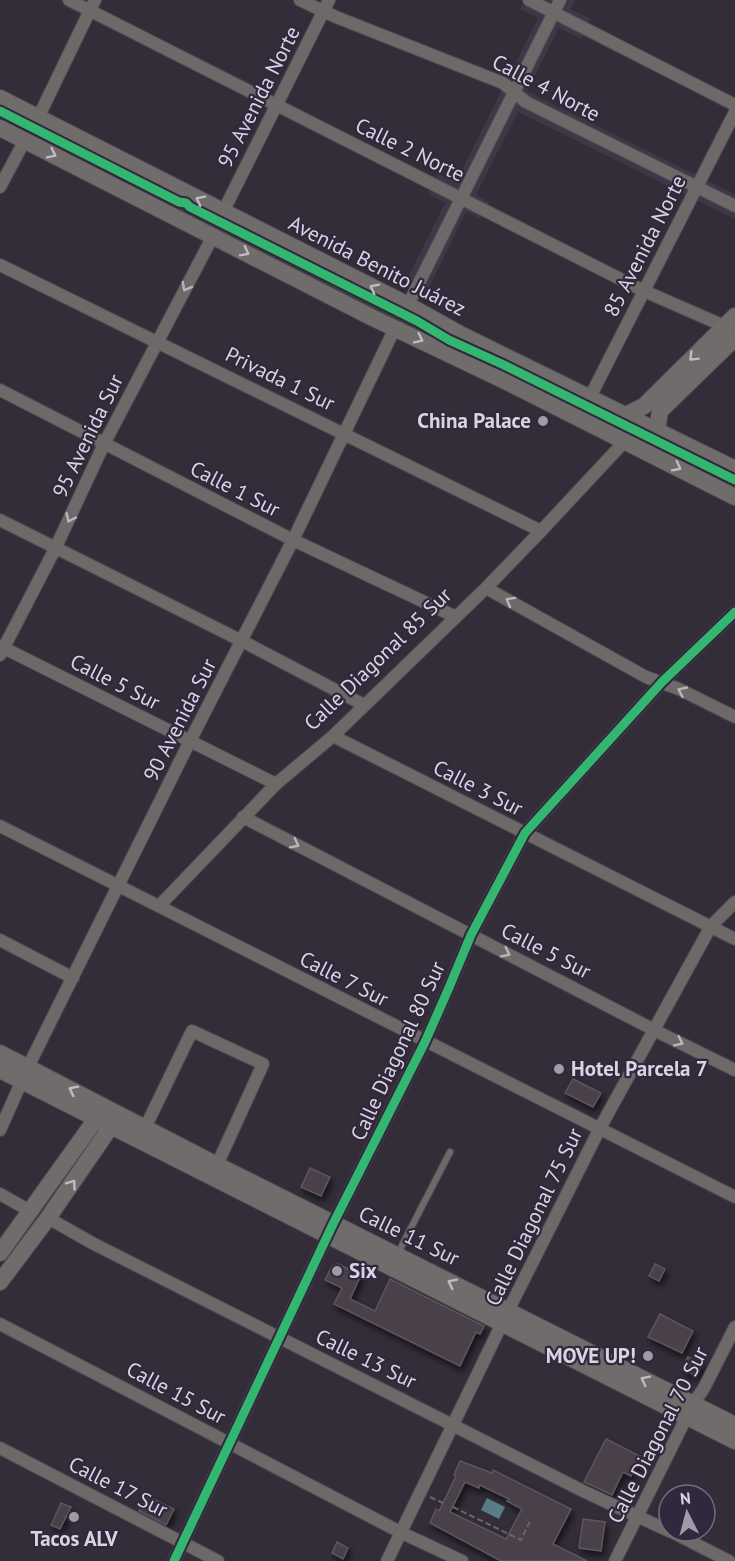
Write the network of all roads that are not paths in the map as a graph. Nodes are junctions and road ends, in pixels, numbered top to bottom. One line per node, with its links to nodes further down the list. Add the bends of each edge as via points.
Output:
1 (69, 0): 5 (street, Calle 2 Norte)
2 (300, 0): 6 (street, Calle 4 Norte)
3 (529, 0): 7 (street)
4 (560, 0): 7 (street)
5 (93, 5): 10 (street, Calle 2 Norte); 13 (street)
6 (327, 5): 8 (street, Calle 4 Norte, via 336,17 503,83); 10 (street, 95 Avenida Norte)
7 (553, 13): 8 (street); 11 (street)
8 (515, 92): 20 (street, Calle 4 Norte, via 526,102); 22 (street)
9 (0, 98): 13 (main road, Avenida Benito Juárez)
10 (277, 104): 22 (street, Calle 2 Norte); 24 (street, 95 Avenida Norte)
11 (735, 105)
12 (735, 112): 20 (street, 85 Avenida Norte)
13 (38, 118): 16 (main road, Avenida Benito Juárez)
14 (0, 128): 15 (main road)
15 (25, 141): 18 (main road, one-way to 18); 19 (street)
16 (112, 157): 17 (main road, Avenida Benito Juárez); 18 (main road, via 113,169)
17 (142, 171): 21 (main road, via 129,176); 24 (main road, Avenida Benito Juárez, one-way to 17)
18 (97, 176): 21 (main road)
19 (0, 187)
20 (696, 187): 23 (street, Calle 4 Norte); 27 (street, 85 Avenida Norte)
21 (128, 192): 25 (main road)
22 (462, 198): 27 (street, Calle 2 Norte); 28 (street)
23 (735, 206)
24 (223, 212): 28 (main road, Avenida Benito Juárez, one-way to 24)
25 (213, 236): 29 (main road, one-way to 29); 32 (street, 95 Avenida Sur, one-way to 32)
26 (0, 265): 32 (street, Privada 1 Sur)
27 (644, 291): 30 (street, Calle 2 Norte); 37 (street, 85 Avenida Norte)
28 (408, 305): 31 (main road, Avenida Benito Juárez)
29 (395, 328): 33 (main road, one-way to 33); 40 (street, 90 Avenida Sur)
30 (732, 328): 38 (main road, one-way to 38, via 644,406); 39 (main road, via 660,411)
31 (462, 335): 33 (main road, via 465,351); 34 (main road, Avenida Benito Juárez)
32 (158, 341): 40 (street, Privada 1 Sur); 42 (street, 95 Avenida Sur)
33 (451, 354): 35 (main road)
34 (517, 361): 35 (main road, via 504,365); 37 (main road, Avenida Benito Juárez)
35 (503, 380): 41 (main road)
36 (0, 390): 42 (street, Calle 1 Sur)
37 (590, 397): 38 (main road, Avenida Benito Juárez)
38 (627, 415): 39 (main road, Avenida Benito Juárez)
39 (657, 430): 43 (main road, Avenida Benito Juárez)
40 (346, 434): 46 (street, Privada 1 Sur); 47 (street, 90 Avenida Sur)
41 (625, 441): 44 (main road, one-way to 44); 46 (street, Calle Diagonal 85 Sur)
42 (104, 444): 47 (street, Calle 1 Sur); 48 (street, 95 Avenida Sur, one-way to 48)
43 (735, 469)
44 (735, 497)
45 (0, 520): 48 (street)
46 (542, 531): 49 (street, Calle Diagonal 85 Sur)
47 (293, 540): 51 (street, Calle 1 Sur); 52 (street, 90 Avenida Sur)
48 (56, 549): 52 (street); 53 (street, 95 Avenida Sur)
49 (486, 588): 51 (street, Calle Diagonal 85 Sur); 54 (street, one-way to 49, via 646,677)
50 (735, 612): 54 (street, Calle Diagonal 80 Sur)
51 (456, 617): 55 (street, Calle Diagonal 85 Sur)
52 (242, 641): 55 (street); 58 (street, 90 Avenida Sur)
53 (1, 650): 58 (street, Calle 5 Sur)
54 (662, 682): 56 (street, one-way to 54); 62 (street, Calle Diagonal 80 Sur)
55 (364, 705): 57 (street, Calle Diagonal 85 Sur)
56 (735, 717)
57 (333, 736): 59 (street, Calle Diagonal 85 Sur); 62 (street, Calle 3 Sur)
58 (190, 741): 59 (street, Calle 5 Sur); 63 (street, 90 Avenida Sur)
59 (276, 784): 60 (street, Calle Diagonal 85 Sur)
60 (243, 817): 65 (street, Calle Diagonal 85 Sur); 67 (street, Calle 5 Sur, one-way to 67)
61 (0, 826): 63 (street, Calle 7 Sur)
62 (525, 833): 66 (street, Calle 3 Sur); 67 (street, Calle Diagonal 80 Sur)
63 (119, 886): 65 (street, Calle 7 Sur); 70 (street, 90 Avenida Sur)
64 (735, 902): 66 (street, Calle Diagonal 75 Sur)
65 (159, 906): 72 (street, Calle 7 Sur)
66 (711, 926): 68 (street, Calle 3 Sur); 71 (street, Calle Diagonal 75 Sur)
67 (471, 935): 71 (street, Calle 5 Sur, one-way to 71); 72 (street, Calle Diagonal 80 Sur)
68 (735, 939)
69 (0, 940): 70 (street)
70 (73, 978): 76 (street, 90 Avenida Sur)
71 (653, 1029): 75 (street, Calle 5 Sur, one-way to 75); 79 (street, Calle Diagonal 75 Sur)
72 (425, 1042): 79 (street, Calle 7 Sur); 87 (street, Calle Diagonal 80 Sur)
73 (0, 1053): 76 (main road, Calle 11 Sur)
74 (0, 1070): 76 (main road, Calle 11 Sur)
75 (735, 1070)
76 (25, 1074): 77 (main road, Calle 11 Sur); 80 (street, 90 Avenida Sur)
77 (108, 1117): 78 (main road, Calle 11 Sur); 85 (main road); 86 (main road, one-way to 77); 87 (main road, Calle 11 Sur)
78 (145, 1128): 82 (main road, Calle 11 Sur); 82 (street, via 192,1031 263,1064)
79 (600, 1128): 84 (street, Calle 7 Sur); 91 (street, Calle Diagonal 75 Sur)
80 (0, 1130)
81 (450, 1152): 89 (lane)
82 (217, 1165): 87 (main road, Calle 11 Sur)
83 (0, 1194): 85 (street)
84 (735, 1197)
85 (30, 1211): 88 (main road)
86 (48, 1218): 90 (main road); 94 (street, Calle 13 Sur)
87 (331, 1229): 89 (main road, Calle 11 Sur); 91 (main road, Calle 11 Sur); 94 (street, Calle Diagonal 80 Sur)
88 (0, 1253)
89 (397, 1255): 91 (main road, Calle 11 Sur, one-way to 89)
90 (0, 1282)
91 (506, 1318): 95 (main road, Calle 11 Sur); 96 (street, Calle Diagonal 75 Sur)
92 (0, 1324): 99 (street, Calle 15 Sur)
93 (735, 1327): 95 (street, Calle Diagonal 70 Sur)
94 (279, 1337): 96 (street, Calle 13 Sur); 99 (street, Calle Diagonal 80 Sur)
95 (690, 1411): 97 (main road, Calle 11 Sur); 98 (main road, Calle 11 Sur); 101 (street, Calle Diagonal 70 Sur)
96 (453, 1424): 101 (street, Calle 13 Sur, via 583,1491); 103 (street, Calle Diagonal 75 Sur)
97 (735, 1425)
98 (735, 1441)
99 (230, 1443): 103 (street, Calle 15 Sur); 104 (street, Calle Diagonal 80 Sur)
100 (0, 1448): 104 (street, Calle 17 Sur)
101 (639, 1515): 102 (street, Calle 13 Sur); 110 (street, Calle Diagonal 70 Sur)
102 (657, 1525)
103 (402, 1533): 108 (street, Calle Diagonal 75 Sur); 109 (street, Calle 15 Sur)
104 (183, 1543): 106 (street, Calle Diagonal 80 Sur); 107 (street, Calle 17 Sur)
105 (693, 1543): 111 (street, Calle 13 Sur)
106 (174, 1561)
107 (218, 1561)
108 (387, 1561)
109 (462, 1561)
110 (615, 1561)
111 (729, 1561)

